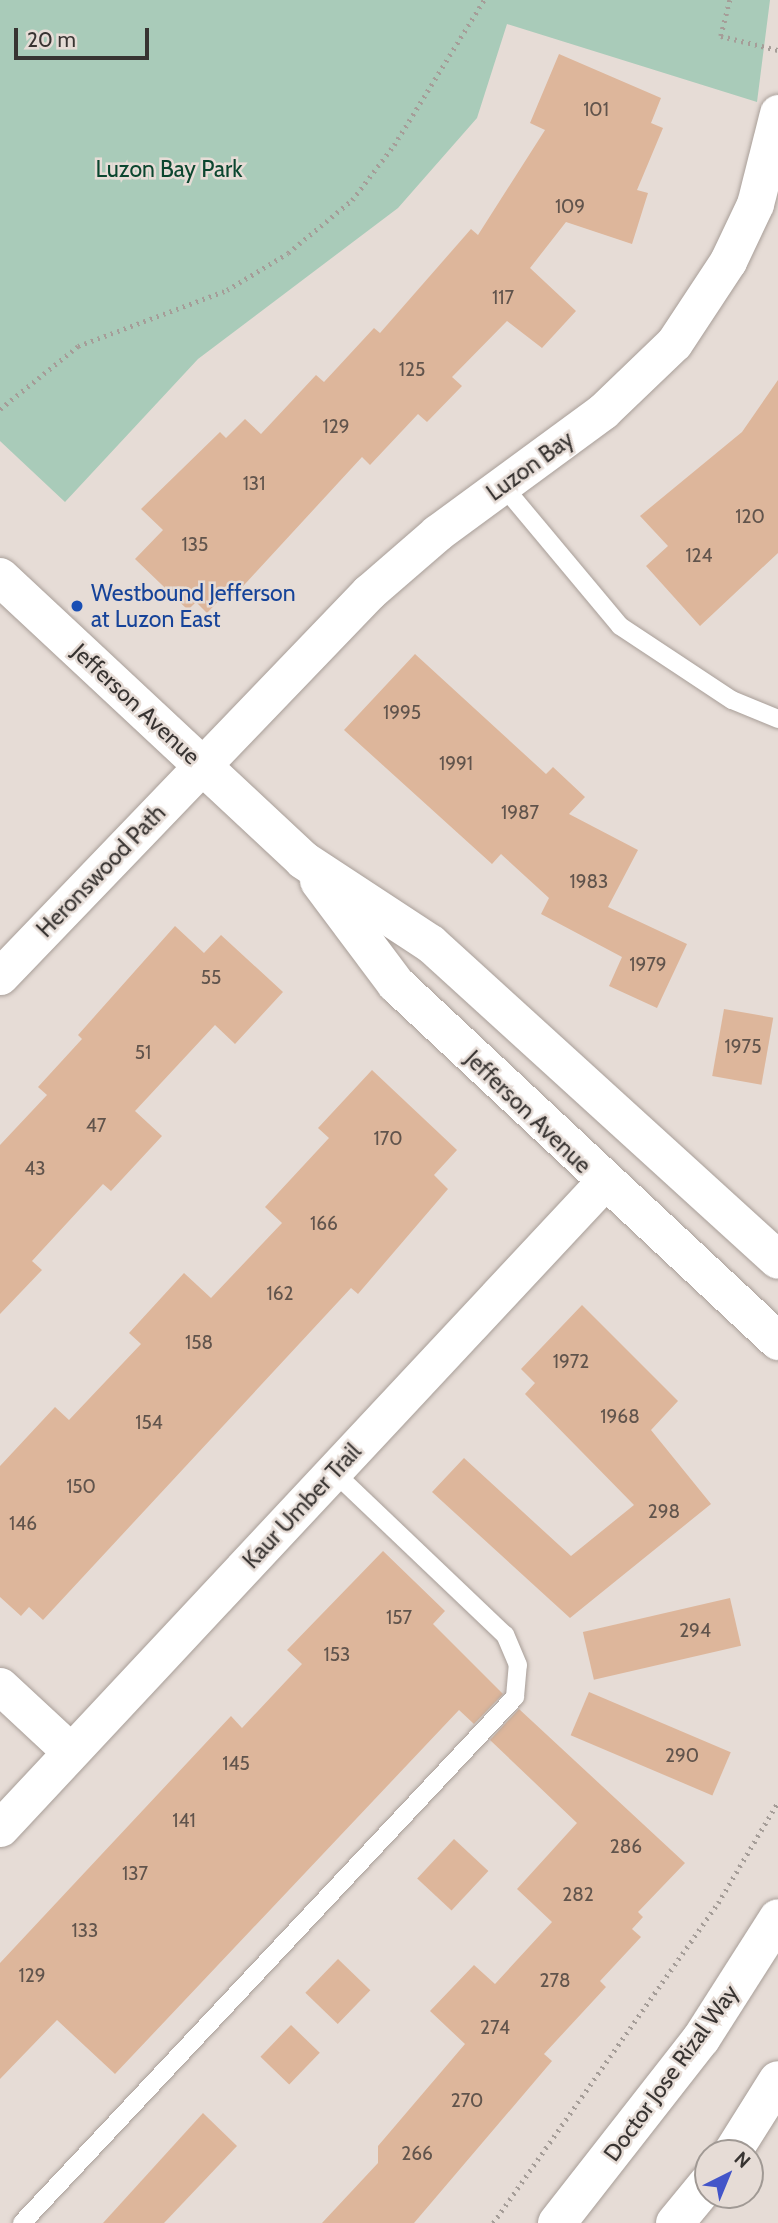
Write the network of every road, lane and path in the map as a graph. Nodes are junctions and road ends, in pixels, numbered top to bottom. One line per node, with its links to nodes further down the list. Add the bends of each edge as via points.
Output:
1 (484, 0): 5 (path, via 394,145 352,200 288,253 227,290 78,346)
2 (730, 0): 3 (path, via 721,36)
3 (778, 50)
4 (778, 113): 6 (street, Luzon Bay, via 755,204 728,261 674,343 603,411)
5 (0, 409)
6 (503, 486): 8 (lane, via 620,626 732,701); 9 (street, Luzon Bay, via 369,592)
7 (0, 577): 9 (street, Jefferson Avenue)
8 (778, 719)
9 (203, 766): 10 (street, Jefferson Avenue); 11 (street, Heronswood Path)
10 (303, 860): 12 (street, Jefferson Avenue, via 396,984); 13 (street, Jefferson Avenue, via 431,944)
11 (0, 976)
12 (603, 1184): 14 (street, Jefferson Avenue); 15 (street, Kaur Umber Trail)
13 (778, 1260)
14 (778, 1341)
15 (334, 1472): 17 (street, Kaur Umber Trail); 24 (lane, via 505,1635 518,1665 515,1697)
16 (0, 1686): 17 (street)
17 (70, 1751): 19 (street, Kaur Umber Trail)
18 (778, 1802): 25 (path, via 718,1903)
19 (0, 1828)
20 (778, 1918): 26 (street, Doctor Jose Rizal Way, via 701,2039)
21 (778, 2080): 22 (street)
22 (741, 2139)
23 (694, 2200): 27 (street)
24 (22, 2223)
25 (493, 2223)
26 (557, 2223)
27 (675, 2223)

